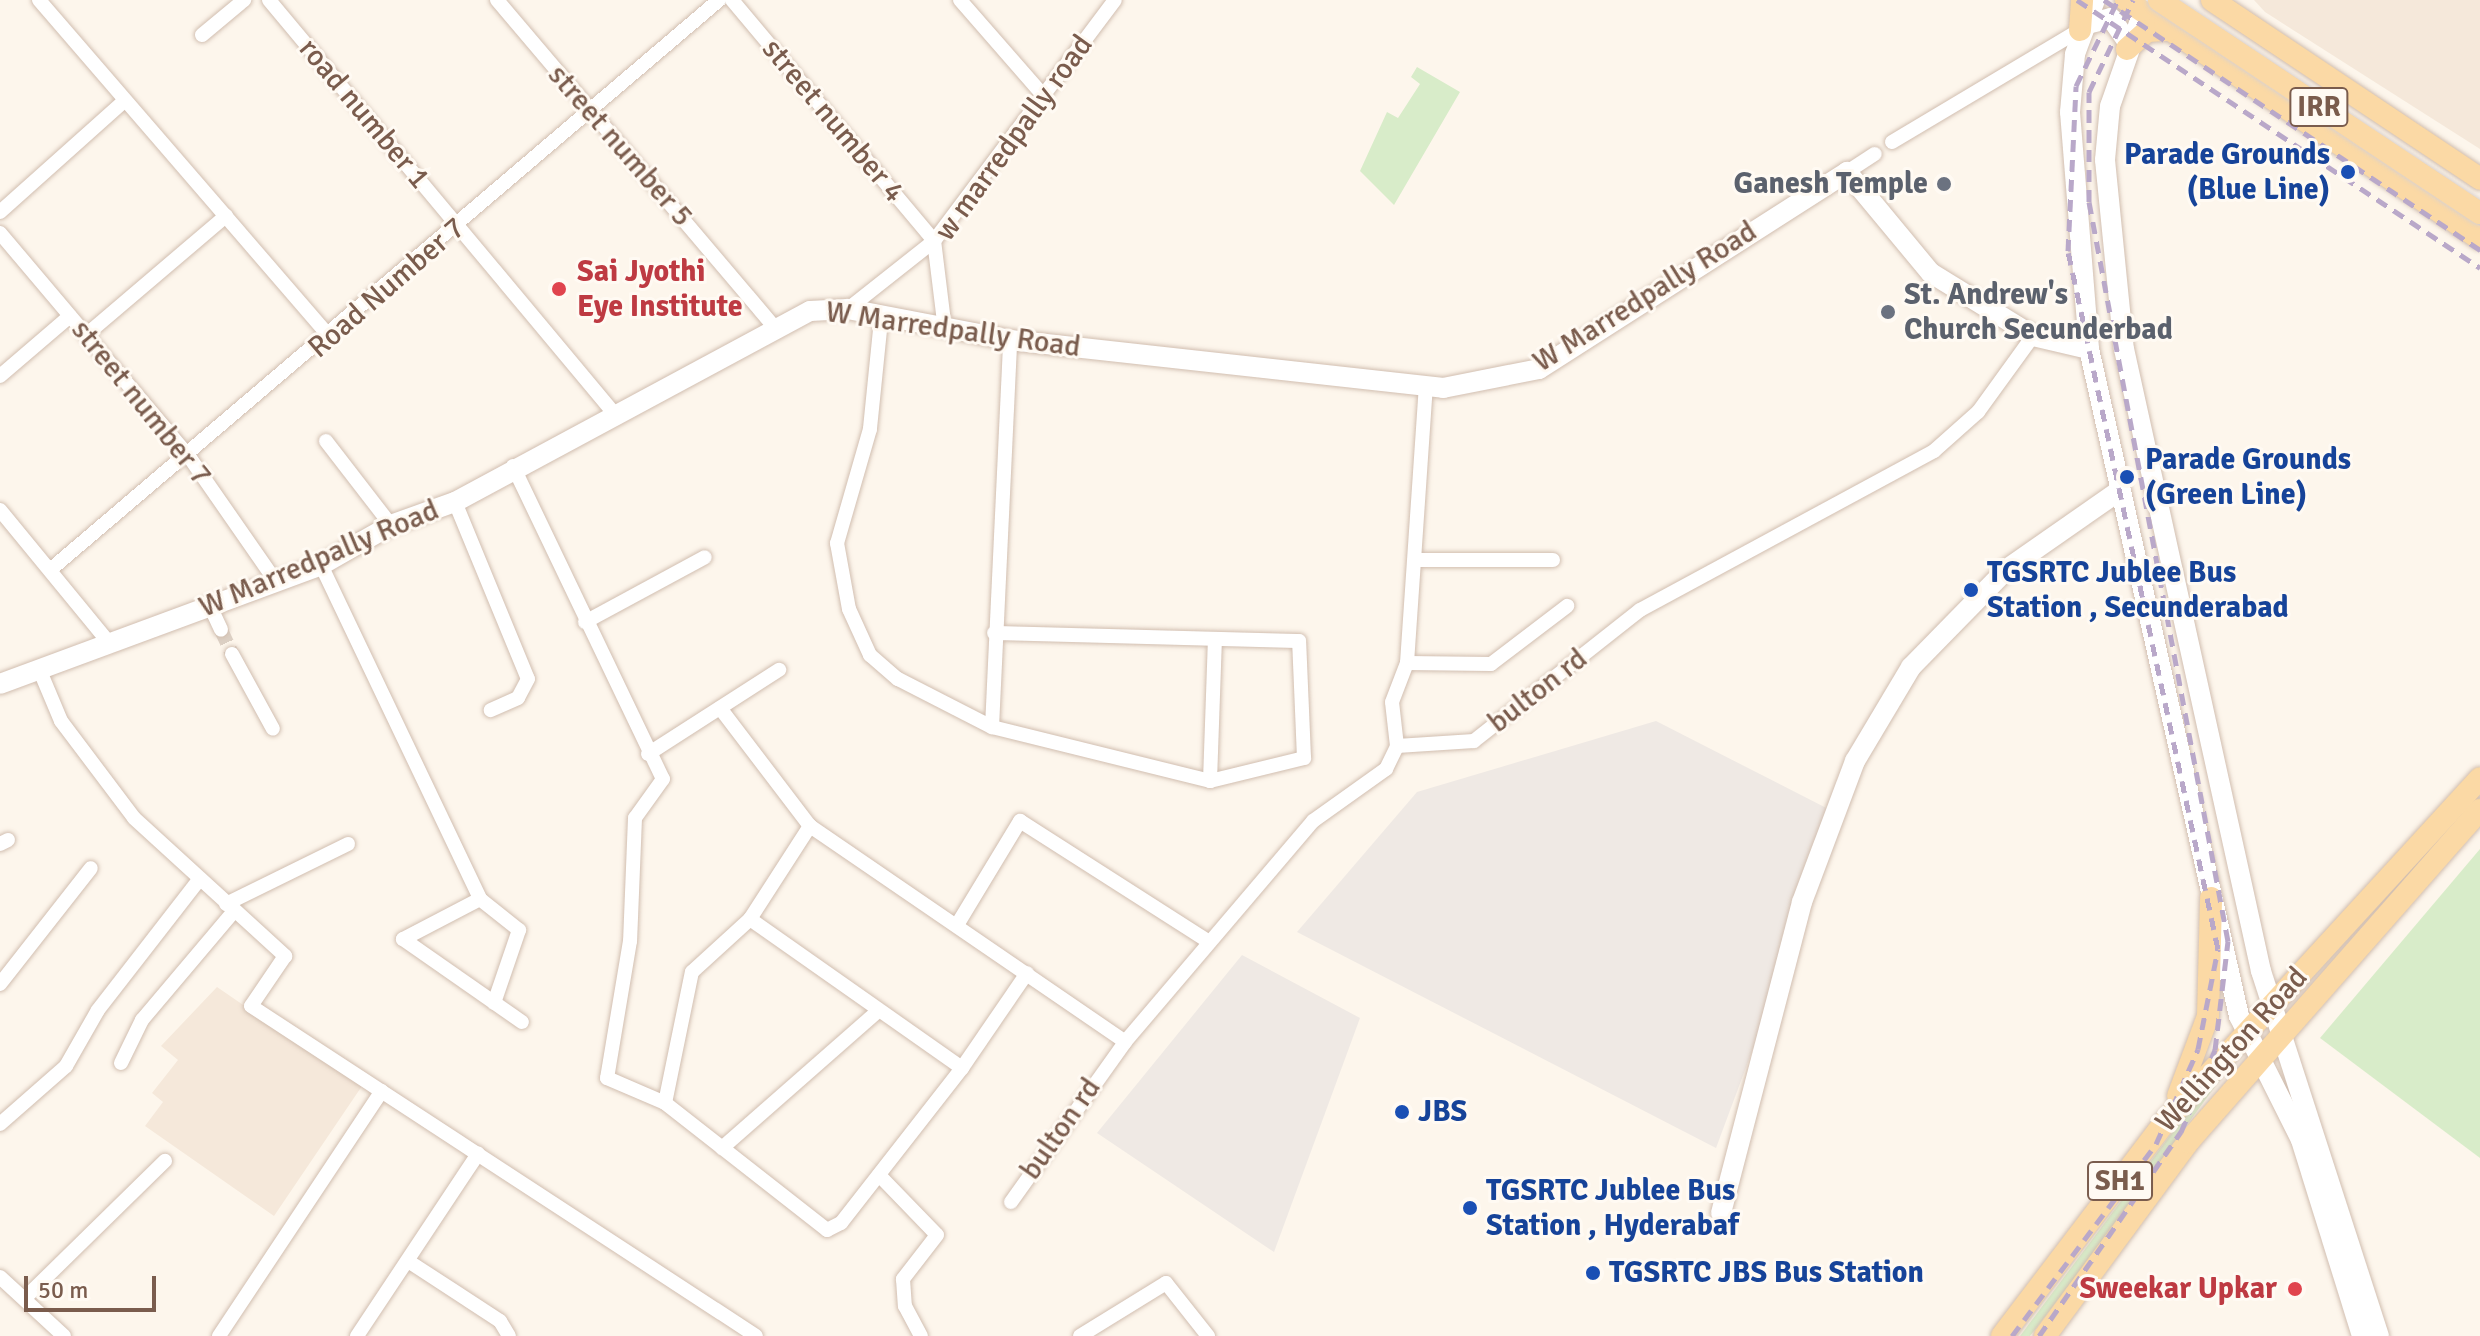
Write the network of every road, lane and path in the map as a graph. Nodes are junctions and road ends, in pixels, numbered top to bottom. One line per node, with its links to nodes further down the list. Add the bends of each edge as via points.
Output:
1 (39, 0): 21 (street)
2 (244, 0): 18 (street)
3 (269, 0): 32 (street, road number 1)
4 (497, 0): 22 (street, street number 5)
5 (719, 0): 22 (street, Road Number 7)
6 (732, 0): 35 (street, street number 4)
7 (960, 0): 20 (street)
8 (1115, 0): 20 (street, w marredpally road)
9 (2082, 0): 16 (main road)
10 (2095, 0): 16 (main road)
11 (2167, 0): 17 (main road)
12 (2186, 0): 27 (main road, IRR)
13 (2212, 0): 15 (main road, IRR)
14 (2143, 3): 17 (main road, IRR); 19 (main road); 30 (main road, IRR, bridge)
15 (2226, 8): 26 (main road, IRR)
16 (2082, 28): 19 (main road, via 2111,18); 23 (street); 45 (main road, via 2071,71 2069,170)
17 (2169, 30): 19 (main road, via 2147,31); 29 (main road, IRR)
18 (202, 35)
19 (2128, 47): 98 (main road, via 2110,106 2105,160 2124,349 2187,655)
20 (1041, 93): 35 (street, w marredpally road)
21 (124, 101): 28 (street); 31 (street)
22 (589, 113): 32 (street, Road Number 7); 39 (street, street number 5)
23 (1892, 142)
24 (1875, 154): 25 (street, W Marredpally Road)
25 (1847, 172): 42 (main road, via 1931,273); 47 (main road, W Marredpally Road, via 1539,369)
26 (2472, 174): 29 (main road)
27 (2480, 195)
28 (0, 212)
29 (2438, 212): 34 (main road, IRR)
30 (2480, 213)
31 (226, 216): 41 (street); 43 (street)
32 (459, 226): 43 (street, Road Number 7); 48 (street, road number 1)
33 (0, 233): 37 (street, street number 7)
34 (2480, 239)
35 (934, 241): 36 (street); 40 (street, w marredpally road)
36 (848, 309): 38 (main road, W Marredpally Road); 39 (main road, W Marredpally Road, via 810,311)
37 (70, 316): 41 (street, street number 7); 46 (street)
38 (881, 320): 40 (main road, W Marredpally Road); 78 (street, via 870,429 837,543 849,609 870,655 898,679)
39 (775, 328): 48 (main road, W Marredpally Road)
40 (945, 330): 44 (main road, W Marredpally Road)
41 (86, 335): 50 (street, street number 7)
42 (2033, 336): 45 (main road); 80 (street, bulton rd, via 1978,412 1934,451 1640,610 1474,741)
43 (330, 337): 50 (street, Road Number 7)
44 (1010, 340): 47 (main road, W Marredpally Road); 68 (street)
45 (2089, 349): 52 (main road)
46 (0, 376)
47 (1426, 386): 59 (street)
48 (613, 412): 51 (main road, W Marredpally Road)
49 (326, 441): 56 (street)
50 (190, 458): 62 (street, Road Number 7); 63 (street, street number 7)
51 (513, 466): 53 (main road, W Marredpally Road); 66 (street)
52 (2119, 491): 89 (main road); 116 (main road, via 2007,569 1911,667 1855,761 1802,902)
53 (455, 502): 56 (main road, W Marredpally Road); 77 (street, via 528,679 518,698)
54 (0, 510): 55 (street)
55 (12, 524): 57 (street); 62 (street)
56 (391, 525): 61 (main road, W Marredpally Road)
57 (0, 534)
58 (705, 557): 66 (street)
59 (1417, 560): 60 (street); 72 (street)
60 (1553, 560)
61 (321, 565): 63 (main road, W Marredpally Road); 90 (street)
62 (50, 570): 70 (street)
63 (274, 579): 64 (main road, W Marredpally Road)
64 (210, 606): 67 (street); 70 (main road, W Marredpally Road)
65 (1567, 606): 72 (street, via 1491,664)
66 (585, 622): 81 (street)
67 (221, 630)
68 (994, 633): 69 (street); 78 (street)
69 (1215, 640): 83 (street); 83 (street, via 1299,641 1304,758)
70 (111, 645): 74 (main road, W Marredpally Road)
71 (232, 654): 79 (street)
72 (1407, 663): 80 (street, via 1392,702)
73 (779, 670): 76 (street)
74 (40, 671): 75 (main road, W Marredpally Road); 88 (street, via 61,721 125,806)
75 (0, 684)
76 (720, 708): 81 (street); 85 (street)
77 (491, 710)
78 (992, 727): 83 (street)
79 (273, 729)
80 (1397, 746): 94 (street, bulton rd, via 1386,769 1313,821)
81 (648, 754): 108 (street, via 663,779 635,818 630,941 607,1078)
82 (2480, 778): 98 (main road, Wellington Road / SH1)
83 (1210, 781)
84 (2480, 810): 102 (main road, SH1)
85 (810, 826): 92 (street); 93 (street)
86 (348, 844): 91 (street)
87 (91, 868): 96 (street)
88 (199, 880): 91 (street); 110 (street, via 98,1010 66,1066)
89 (2211, 898): 101 (main road); 109 (main road, via 2208,1016)
90 (480, 899): 97 (street, via 519,930); 97 (street, via 403,939)
91 (230, 908): 105 (street, via 142,1020); 107 (street, via 285,956 251,1006)
92 (750, 919): 99 (street); 108 (street, via 692,972)
93 (957, 925): 94 (street, via 1020,821); 95 (street)
94 (1209, 942): 103 (street, bulton rd)
95 (1027, 973): 103 (street); 106 (street)
96 (0, 984)
97 (494, 1003): 100 (street)
98 (2271, 1005): 101 (main road, Wellington Road / SH1); 102 (main road)
99 (877, 1012): 106 (street); 111 (street)
100 (522, 1022)
101 (2245, 1032): 104 (main road); 109 (main road, Wellington Road / SH1)
102 (2282, 1035): 104 (main road, SH1); 131 (main road)
103 (1125, 1042): 115 (street, bulton rd)
104 (2260, 1060): 129 (main road, SH1, via 2188,1142); 130 (main road, via 2301,1140)
105 (121, 1063)
106 (962, 1068): 114 (street)
107 (382, 1091): 112 (street); 121 (street)
108 (665, 1103): 111 (street)
109 (2165, 1122): 128 (main road, Wellington Road / SH1)
110 (0, 1124)
111 (722, 1148): 114 (street, via 827,1230 841,1223)
112 (478, 1154): 117 (street); 124 (street)
113 (165, 1161): 119 (street)
114 (879, 1175): 125 (street, via 937,1235 903,1279 905,1306)
115 (1011, 1202)
116 (1721, 1213)
117 (408, 1261): 122 (street); 123 (street, via 500,1321)
118 (0, 1278): 119 (street)
119 (25, 1298): 120 (street)
120 (64, 1336)
121 (219, 1336)
122 (357, 1336)
123 (509, 1336)
124 (756, 1336)
125 (921, 1336)
126 (1080, 1336): 127 (street, via 1166,1283)
127 (1208, 1336)
128 (2002, 1336)
129 (2045, 1336)
130 (2362, 1336)
131 (2379, 1336)

